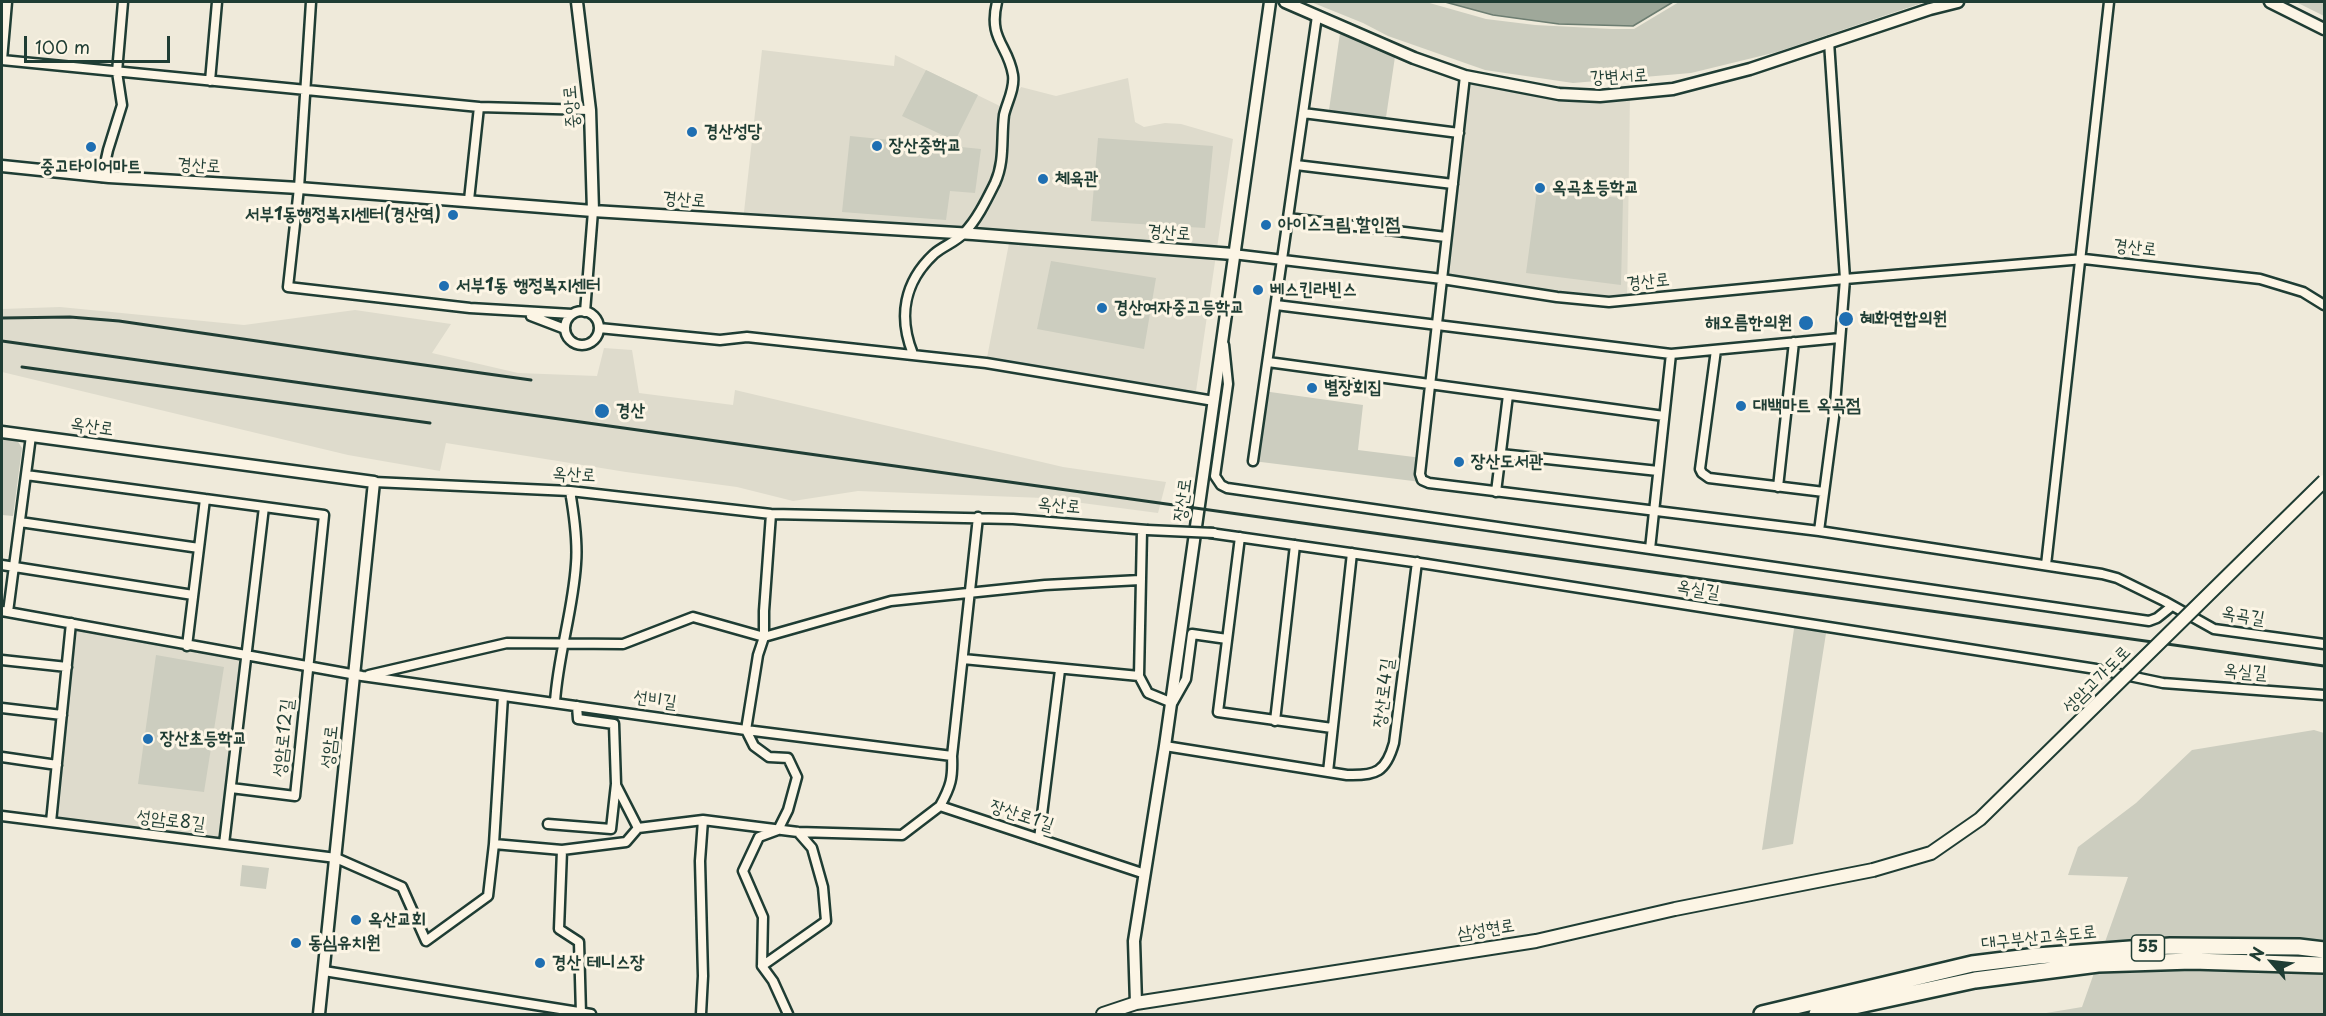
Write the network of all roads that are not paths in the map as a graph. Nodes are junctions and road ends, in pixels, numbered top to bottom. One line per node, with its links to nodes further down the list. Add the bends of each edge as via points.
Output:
1 (7, 2): 15 (street)
2 (123, 2): 16 (street)
3 (217, 2): 18 (street)
4 (310, 2): 19 (street)
5 (577, 2): 21 (street, 중앙로)
6 (997, 2): 32 (street, via 994,28 1013,76 1004,117 1003,156 995,182)
7 (1270, 2): 34 (street, 장산로)
8 (1285, 2): 12 (street, 강변서로)
9 (1958, 2): 14 (street, 강변서로)
10 (2109, 2): 36 (street)
11 (2270, 2): 13 (street)
12 (1317, 16): 17 (street, 강변서로); 22 (street)
13 (2325, 29)
14 (1828, 42): 17 (street, 강변서로, via 1750,69 1673,89 1636,94 1559,94); 38 (street)
15 (2, 60): 16 (street)
16 (117, 72): 18 (street); 26 (street, via 123,105)
17 (1465, 76): 23 (street)
18 (210, 81): 19 (street)
19 (305, 90): 20 (street); 28 (street)
20 (479, 107): 21 (street); 29 (street)
21 (590, 110): 30 (street, 중앙로)
22 (1303, 113): 23 (street); 24 (street)
23 (1459, 133): 27 (street)
24 (1296, 165): 27 (street); 31 (street)
25 (2, 166): 26 (street, 경산로)
26 (102, 177): 28 (street, 경산로)
27 (1453, 184): 33 (street)
28 (299, 188): 29 (street, 경산로); 41 (street, via 288,286)
29 (469, 200): 30 (street, 경산로)
30 (593, 211): 32 (street, 경산로); 42 (street)
31 (1288, 218): 33 (street); 35 (street)
32 (964, 234): 34 (street, 경산로); 51 (street, via 935,254 912,285 904,326)
33 (1446, 237): 37 (street)
34 (1233, 254): 35 (street, 경산로); 47 (street, 장산로)
35 (1282, 260): 37 (street, 경산로); 39 (street)
36 (2080, 260): 38 (street, 경산로); 40 (street, 경산로, via 2277,282); 86 (street)
37 (1442, 279): 38 (street, 경산로, via 1609,302); 44 (street)
38 (1845, 279): 48 (street)
39 (1276, 305): 44 (street); 53 (street)
40 (2325, 305)
41 (510, 312): 43 (street); 46 (street)
42 (585, 312): 43 (street); 45 (street, via 595,317)
43 (572, 314): 46 (street)
44 (1437, 325): 52 (street); 54 (street)
45 (599, 328): 46 (street, via 591,343 581,346 570,341); 51 (street, via 720,340 747,337)
46 (565, 329)
47 (1223, 332): 56 (street, 장산로); 82 (street, via 1228,384 1215,476 1221,485)
48 (1840, 338): 49 (street); 69 (street)
49 (1794, 342): 50 (street); 66 (street)
50 (1716, 350): 52 (street); 66 (street, via 1701,473 1709,478)
51 (913, 354): 56 (street)
52 (1671, 354): 57 (street)
53 (1268, 362): 54 (street); 61 (street)
54 (1430, 385): 55 (street); 68 (street, 옥곡길, via 1422,480)
55 (1508, 396): 57 (street); 60 (street)
56 (1214, 401): 110 (street, 장산로)
57 (1664, 416): 62 (street)
58 (2, 432): 59 (street, 옥산로)
59 (31, 436): 63 (street); 65 (street, 옥산로)
60 (1501, 454): 62 (street); 68 (street)
61 (1253, 461)
62 (1658, 471): 72 (street)
63 (26, 475): 70 (street); 75 (street)
64 (2325, 481): 137 (main road, 성암고가도로, bridge, via 1980,819 1931,853)
65 (374, 482): 67 (street, 옥산로); 105 (street, 성암로)
66 (1778, 487): 69 (street)
67 (570, 491): 73 (street, 옥산로); 97 (street, via 577,563)
68 (1496, 492): 72 (street, 옥곡길)
69 (1824, 492): 77 (street)
70 (205, 499): 71 (street); 81 (street)
71 (264, 507): 99 (street); 103 (street, 성암로12길, via 324,515)
72 (1655, 510): 77 (street, 옥곡길); 82 (street)
73 (771, 514): 74 (street, 옥산로); 94 (street)
74 (978, 517): 76 (street, 옥산로); 89 (street)
75 (20, 522): 81 (street); 87 (street)
76 (1145, 530): 78 (street, 옥산로, bridge); 88 (street)
77 (1819, 531): 86 (street, 옥곡길)
78 (1212, 533): 79 (street, 옥실길)
79 (1240, 537): 80 (street, 옥실길); 95 (street)
80 (1295, 545): 83 (street, 옥실길); 114 (street)
81 (199, 548): 90 (street)
82 (1650, 549): 91 (street, via 2149,621 2157,618)
83 (1352, 553): 84 (street, 옥실길); 115 (street)
84 (1417, 562): 107 (street, 옥실길, via 2096,669 2163,683); 121 (street, 장산로4길, via 1389,760 1378,772 1364,775)
85 (2, 565): 87 (street)
86 (2046, 565): 91 (street, 옥곡길, via 2117,578)
87 (14, 566): 90 (street); 92 (street)
88 (1140, 580): 89 (street); 106 (street)
89 (970, 592): 94 (street, via 891,601); 100 (street)
90 (193, 595): 98 (street)
91 (2168, 603): 96 (street, 옥곡길, via 2214,628)
92 (5, 612): 93 (street)
93 (71, 623): 98 (street); 102 (street)
94 (764, 637): 97 (street, via 693,617 623,644); 116 (street)
95 (1227, 639): 110 (street, via 1192,634 1186,679); 114 (street, via 1218,712)
96 (2325, 644)
97 (564, 645): 105 (street, via 507,644); 109 (street)
98 (187, 646): 99 (street)
99 (247, 657): 103 (street); 123 (street)
100 (963, 659): 104 (street); 118 (street)
101 (2, 660): 102 (street)
102 (67, 667): 113 (street)
103 (308, 667): 105 (street); 123 (street, 성암로12길, via 295,796)
104 (1060, 670): 106 (street); 132 (street)
105 (358, 675): 108 (street, 선비길); 136 (street, 성암로)
106 (1139, 676): 110 (street, via 1148,693)
107 (2325, 695)
108 (503, 696): 109 (street, 선비길); 134 (street)
109 (555, 702): 111 (street, 선비길)
110 (1170, 704): 117 (street, 장산로)
111 (577, 706): 116 (street, 선비길); 122 (street, via 578,719 614,724)
112 (2, 708): 113 (street)
113 (62, 715): 120 (street)
114 (1275, 721): 115 (street)
115 (1332, 728): 121 (street)
116 (746, 730): 118 (street, 선비길); 130 (street, via 754,746 769,758 788,758 797,777)
117 (1165, 746): 121 (street, 장산로4길); 138 (street, 장산로)
118 (952, 756): 124 (street, via 953,776)
119 (2, 757): 120 (street)
120 (57, 765): 127 (street)
121 (1328, 772)
122 (616, 784): 128 (street, via 611,829); 129 (street)
123 (231, 788): 133 (street)
124 (940, 806): 131 (street, via 902,835); 132 (street, 장산로1길)
125 (2, 816): 127 (street, 성암로8길)
126 (703, 820): 129 (street); 130 (street); 144 (street)
127 (51, 822): 133 (street, 성암로8길)
128 (548, 825)
129 (638, 828): 135 (street, via 626,842)
130 (778, 830): 131 (street); 141 (street, via 759,837 742,871 763,917)
131 (798, 832): 141 (street, via 812,848 823,887 826,921)
132 (1039, 839): 138 (street, 장산로1길)
133 (224, 844): 136 (street, 성암로8길)
134 (494, 844): 135 (street); 136 (street, 성암로8길, via 488,896 426,941 402,887)
135 (562, 850): 146 (street, via 559,929 579,942)
136 (336, 858): 142 (street, 성암로)
137 (1873, 870): 143 (main road, 삼성현로, via 1536,941)
138 (1145, 873): 143 (street, 장산로, via 1134,941)
139 (2325, 950): 151 (highway, 대구부산고속도로 / 55, via 2170,946 2037,956 1972,964)
140 (2325, 965): 152 (highway, 대구부산고속도로 / 55, via 2192,961 2098,964 1975,980)
141 (762, 966): 149 (street)
142 (324, 971): 145 (street, 성암로); 146 (street)
143 (1136, 1003): 150 (main road, 삼성현로)
144 (700, 1013): 148 (street)
145 (319, 1014)
146 (581, 1014): 147 (street)
147 (591, 1014)
148 (690, 1014)
149 (788, 1014)
150 (1102, 1014)
151 (1762, 1014)
152 (1817, 1014)

